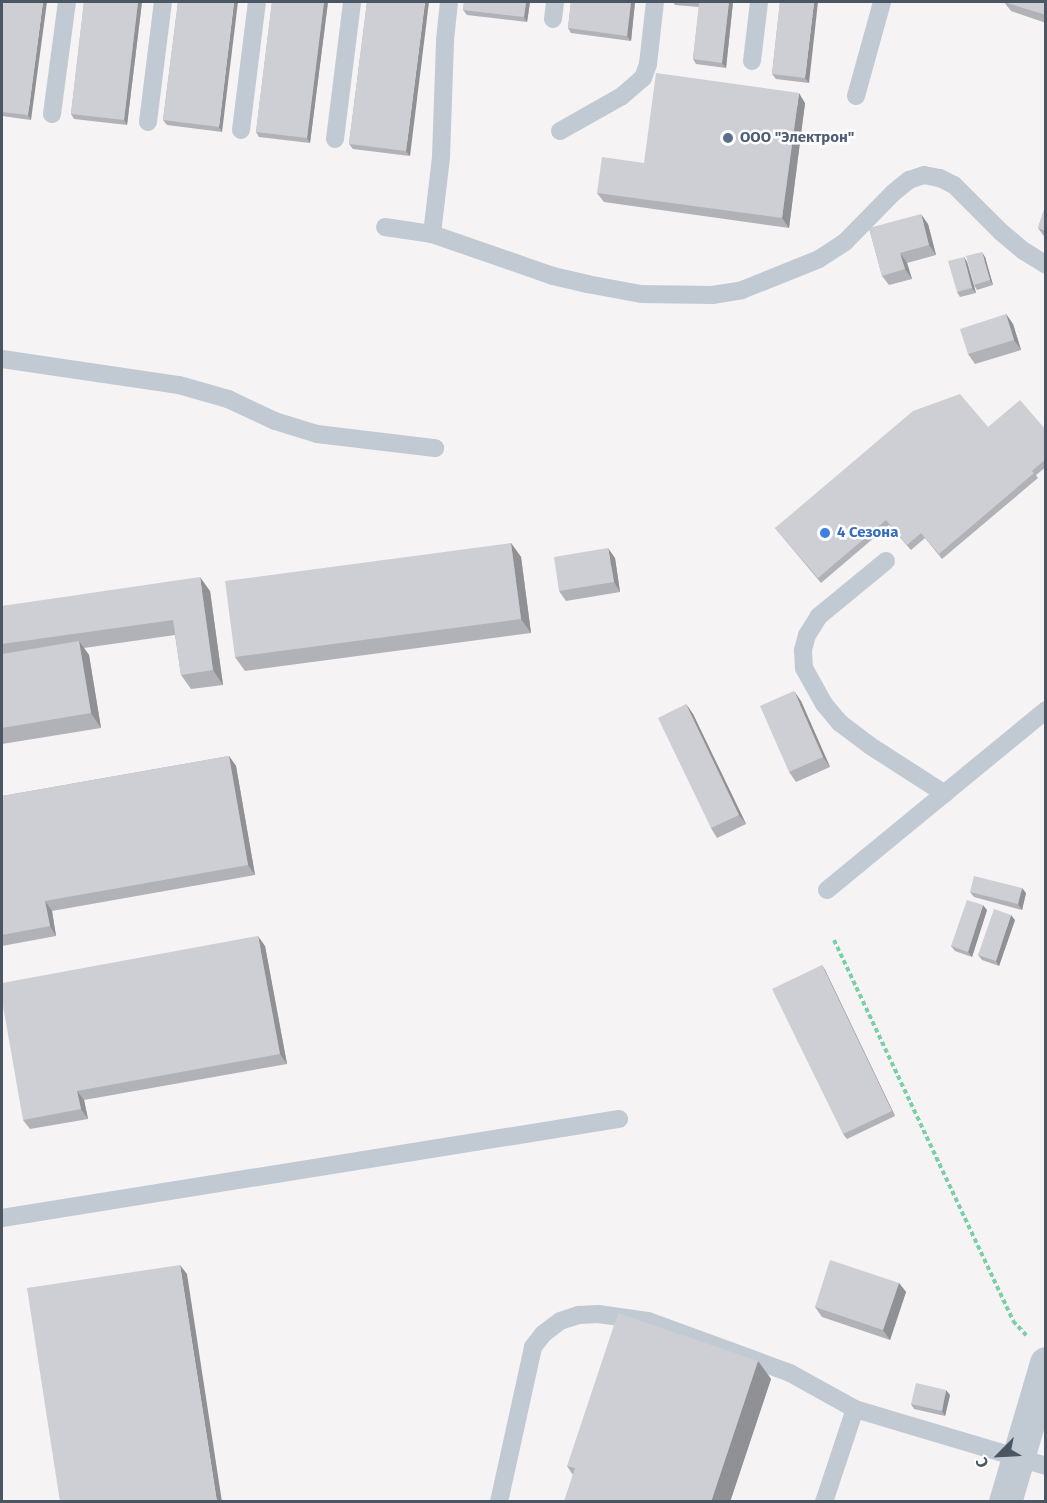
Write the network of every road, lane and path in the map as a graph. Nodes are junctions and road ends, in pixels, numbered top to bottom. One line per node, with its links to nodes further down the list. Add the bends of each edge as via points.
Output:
1 (67, 2): 11 (lane)
2 (163, 2): 12 (lane)
3 (257, 2): 13 (lane)
4 (352, 2): 15 (lane)
5 (449, 2): 17 (lane, via 441,157)
6 (655, 2): 14 (lane, via 643,78 622,96)
7 (759, 2): 9 (lane)
8 (882, 2): 10 (lane)
9 (752, 61)
10 (856, 96)
11 (52, 114)
12 (148, 122)
13 (241, 130)
14 (560, 131)
15 (335, 139)
16 (385, 227): 17 (lane)
17 (432, 234): 18 (lane, via 552,276 587,284 640,294 712,295 742,290 819,259 845,242 909,180 924,175 954,185 1001,232)
18 (1046, 265)
19 (2, 359): 20 (lane, via 179,385 228,399 275,421 317,434)
20 (435, 448)
21 (886, 561): 23 (lane, via 819,616 807,635 804,668 840,723)
22 (1046, 710): 23 (lane)
23 (945, 794): 24 (lane)
24 (827, 890)
25 (834, 940): 28 (path, via 1013,1321)
26 (619, 1119): 27 (lane)
27 (2, 1218)
28 (1037, 1350): 30 (street)
29 (855, 1409): 30 (lane); 31 (lane, via 790,1373 648,1321 579,1315 560,1321 533,1347); 32 (lane)
30 (1032, 1461): 33 (street)
31 (499, 1502)
32 (825, 1502)
33 (1005, 1502)

